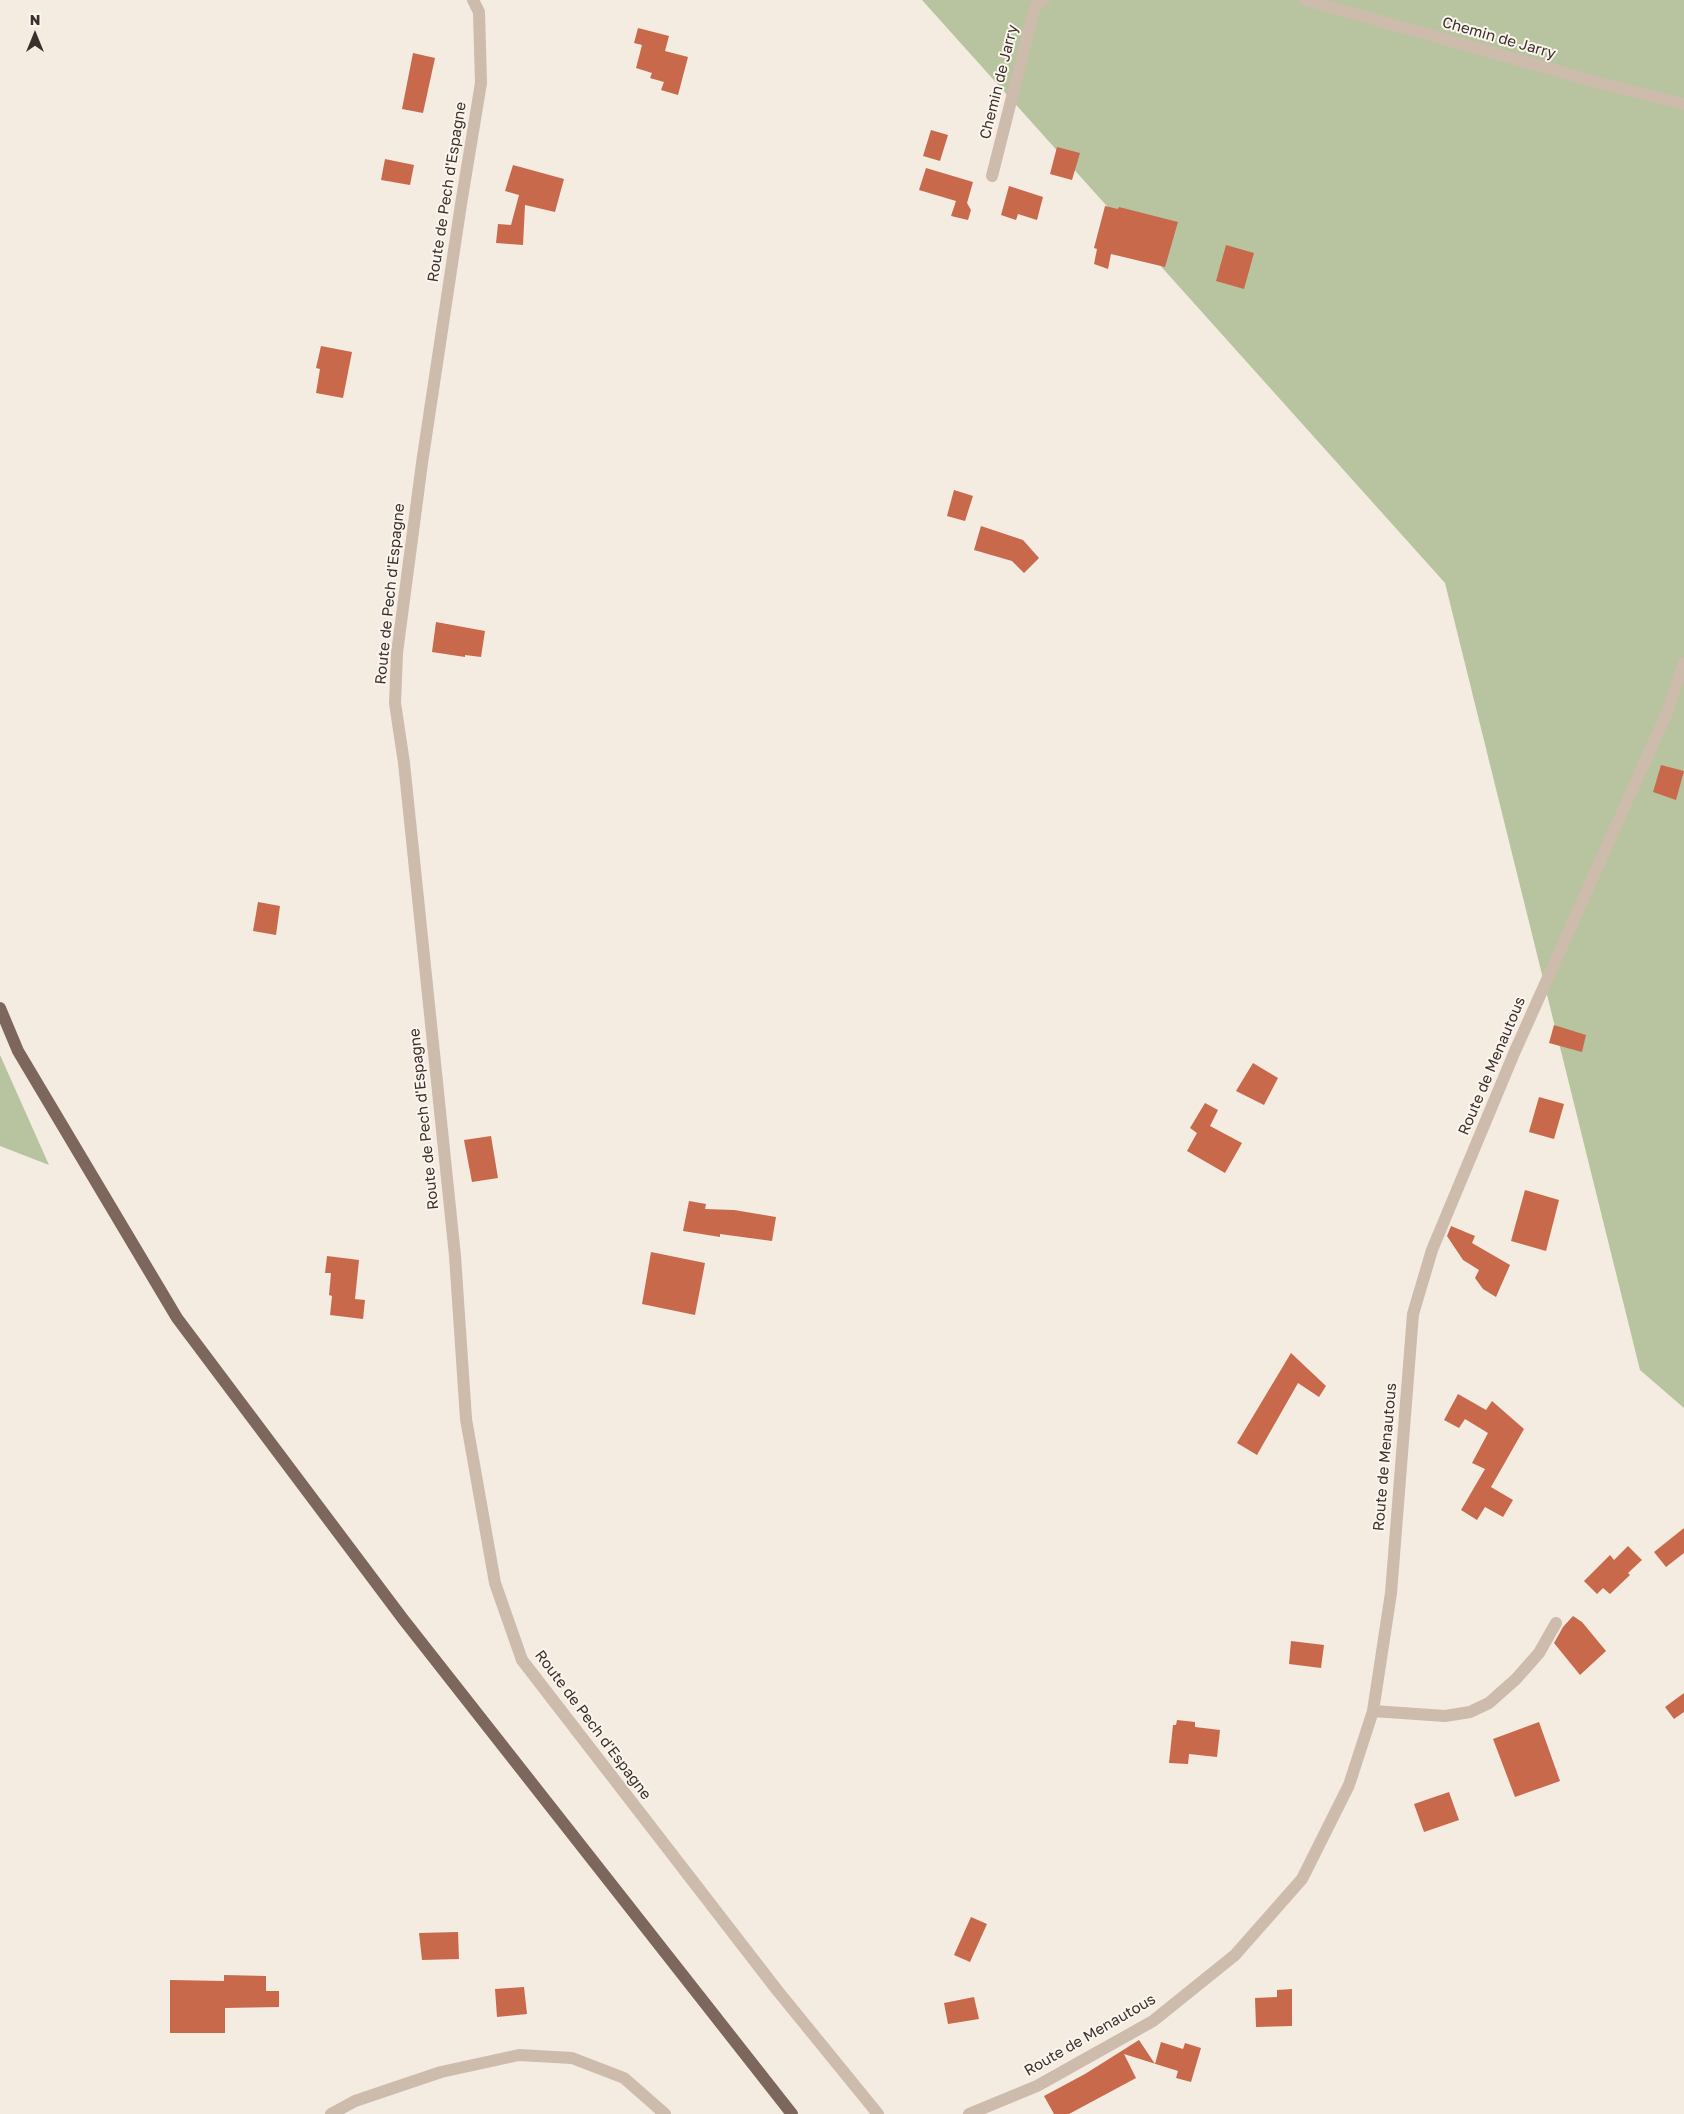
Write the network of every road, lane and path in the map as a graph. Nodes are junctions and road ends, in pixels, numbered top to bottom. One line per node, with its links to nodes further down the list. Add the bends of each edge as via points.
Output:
1 (473, 0): 13 (street, Route de Pech d'Espagne, via 479,12 481,83 421,473 397,654 395,703 455,1256 466,1419 495,1583 522,1660 777,1990)
2 (1044, 0): 5 (street, Chemin de Jarry, via 1033,14)
3 (1305, 0): 4 (street, Chemin de Jarry)
4 (1684, 104)
5 (992, 176)
6 (1684, 663): 9 (street, Route de Menautous, via 1668,710 1515,1051 1429,1260 1413,1314 1391,1593)
7 (0, 1008): 12 (main road, via 18,1051 177,1318 403,1619)
8 (1556, 1623): 9 (street, via 1539,1652 1489,1703 1470,1712 1445,1716)
9 (1373, 1711): 14 (street, Route de Menautous, via 1349,1785 1302,1879 1235,1955 1152,2020 1037,2086)
10 (331, 2114): 11 (street, via 355,2101 441,2072 519,2055 572,2058 624,2078)
11 (664, 2114)
12 (792, 2114)
13 (878, 2114)
14 (968, 2114)

